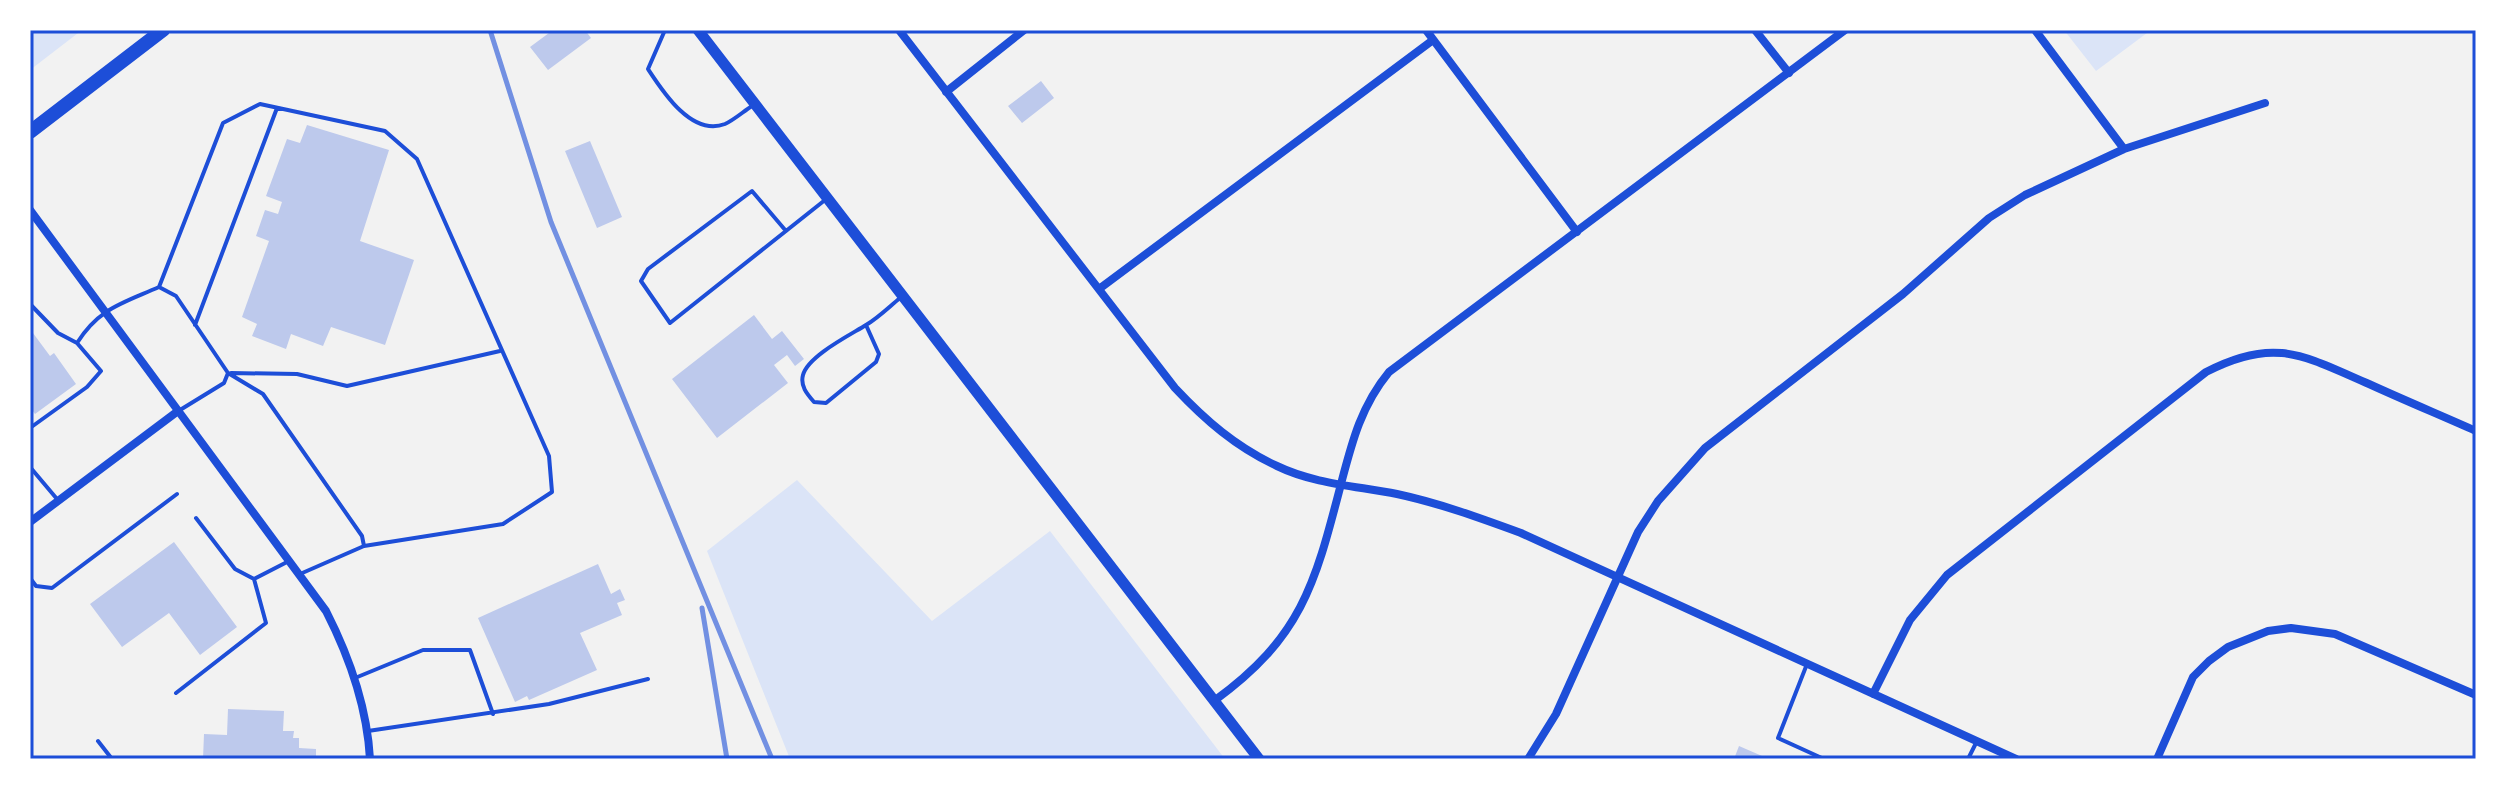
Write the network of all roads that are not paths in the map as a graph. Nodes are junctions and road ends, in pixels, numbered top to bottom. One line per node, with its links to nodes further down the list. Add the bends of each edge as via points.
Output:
1 (163, 30): 16 (highway)
2 (665, 30): 14 (lane, via 648,69 687,116 707,126 725,124)
3 (698, 30): 14 (street)
4 (899, 30): 12 (street)
5 (1024, 30): 12 (street)
6 (1426, 30): 10 (street)
7 (1755, 30): 11 (street)
8 (1845, 30): 11 (street)
9 (2035, 30): 17 (street)
10 (1433, 40): 21 (street); 23 (street)
11 (1789, 73): 21 (street)
12 (946, 92): 23 (street)
13 (2265, 103): 17 (street)
14 (754, 104): 18 (street)
15 (277, 108): 22 (lane, via 260,104 223,123); 27 (lane); 30 (lane, via 385,131 417,159)
16 (30, 132)
17 (2124, 149): 45 (street, via 2050,182 1989,218 1903,294 1705,448 1658,501)
18 (827, 199): 20 (lane); 24 (street)
19 (30, 210): 26 (street)
20 (786, 231): 20 (lane, via 670,323 641,281 648,269 752,191)
21 (1577, 232): 36 (street, via 1389,372 1363,410)
22 (159, 287): 26 (lane); 27 (lane, via 176,296)
23 (1099, 289): 36 (street, via 1175,388 1228,438 1306,478)
24 (902, 296): 28 (lane); 53 (street)
25 (30, 304): 29 (lane, via 58,333)
26 (105, 312): 29 (lane, via 89,323); 32 (street)
27 (195, 325): 31 (lane)
28 (866, 325): 28 (lane, via 804,370 804,390 814,402 826,403 876,362 879,354)
29 (77, 343): 33 (lane, via 101,371)
30 (502, 351): 31 (lane, via 347,386 297,374); 41 (lane, via 549,456 552,492 503,524)
31 (228, 373): 32 (lane, via 224,383); 41 (lane, via 263,394)
32 (178, 411): 38 (street); 42 (street)
33 (30, 428)
34 (2476, 431): 51 (street, via 2305,356 2267,352 2229,360 2206,372 1947,575 1910,620)
35 (30, 467): 38 (lane)
36 (1341, 484): 45 (street, via 1460,511); 53 (street, via 1318,571 1292,624 1257,666)
37 (177, 494): 44 (lane, via 52,588 36,586)
38 (58, 501): 40 (street)
39 (196, 518): 46 (lane, via 235,569)
40 (30, 522)
41 (364, 546): 43 (lane)
42 (289, 561): 43 (street); 46 (lane)
43 (300, 574): 48 (street, via 326,611)
44 (30, 578)
45 (1617, 578): 47 (street); 61 (street, via 1556,714)
46 (254, 579): 50 (lane, via 266,623)
47 (1807, 664): 51 (street); 62 (lane, via 1778,738)
48 (355, 678): 54 (lane, via 423,650 470,650); 55 (street)
49 (648, 679): 54 (lane)
50 (176, 693)
51 (1873, 694): 57 (street)
52 (2476, 695): 65 (street, via 2335,634 2302,628 2268,631 2228,647 2193,677)
53 (1214, 701): 60 (street)
54 (493, 714): 55 (lane)
55 (368, 731): 59 (street)
56 (98, 741): 58 (lane)
57 (1977, 741): 63 (lane); 64 (street)
58 (112, 759)
59 (370, 759)
60 (1259, 759)
61 (1528, 759)
62 (1824, 759)
63 (1968, 759)
64 (2016, 759)
65 (2157, 759)

